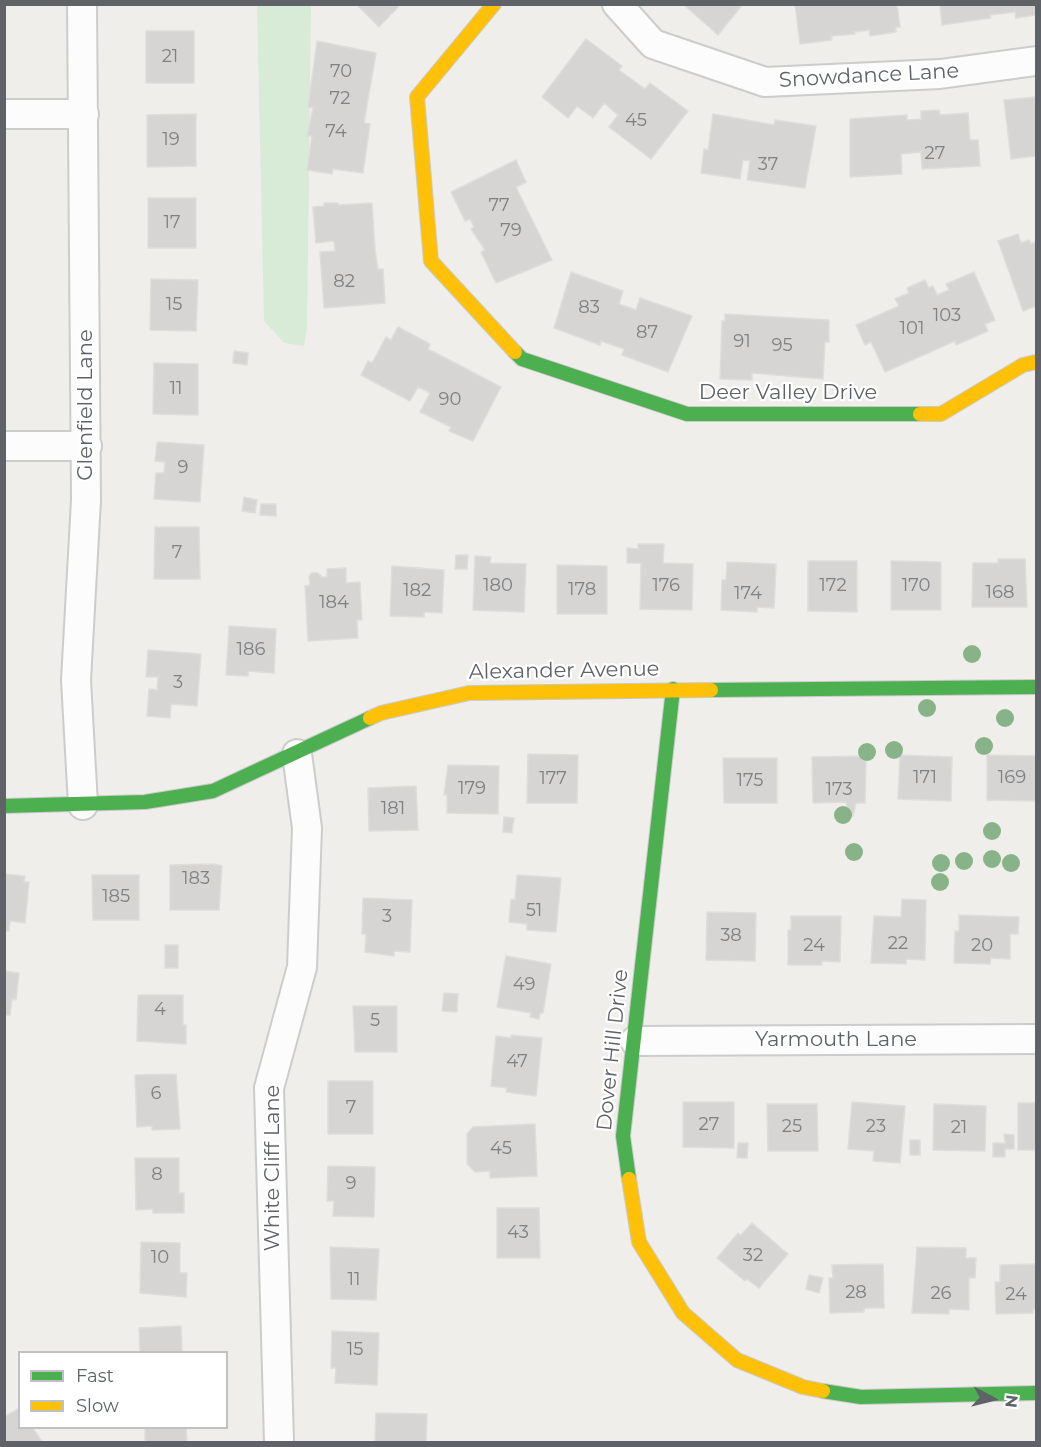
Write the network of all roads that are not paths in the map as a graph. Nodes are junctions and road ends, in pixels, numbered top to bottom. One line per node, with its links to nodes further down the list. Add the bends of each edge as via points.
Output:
1 (82, 4): 6 (street, Glenfield Lane)
2 (494, 4): 7 (street, Deer Valley Drive, via 417,97 431,261 522,359 687,414 941,414 1023,365)
3 (617, 4): 4 (street, Snowdance Lane, via 653,44 765,82 940,74)
4 (1036, 62)
5 (4, 114): 6 (street)
6 (84, 114): 9 (street, Glenfield Lane)
7 (1036, 362)
8 (4, 446): 9 (street)
9 (87, 446): 13 (street, Glenfield Lane, via 76,680)
10 (1036, 687): 11 (street, Alexander Avenue)
11 (673, 689): 12 (street, Alexander Avenue, via 469,693 381,713); 16 (street, Dover Hill Drive)
12 (297, 754): 13 (street, Alexander Avenue, via 213,791 145,802); 18 (street, White Cliff Lane, via 307,828 302,967 269,1088)
13 (83, 805): 14 (street, Alexander Avenue)
14 (4, 806)
15 (1036, 1039): 16 (street, Yarmouth Lane)
16 (634, 1041): 17 (street, Dover Hill Drive, via 623,1136 639,1242 683,1313 737,1360 803,1387 861,1397)
17 (1036, 1393)
18 (279, 1443)

